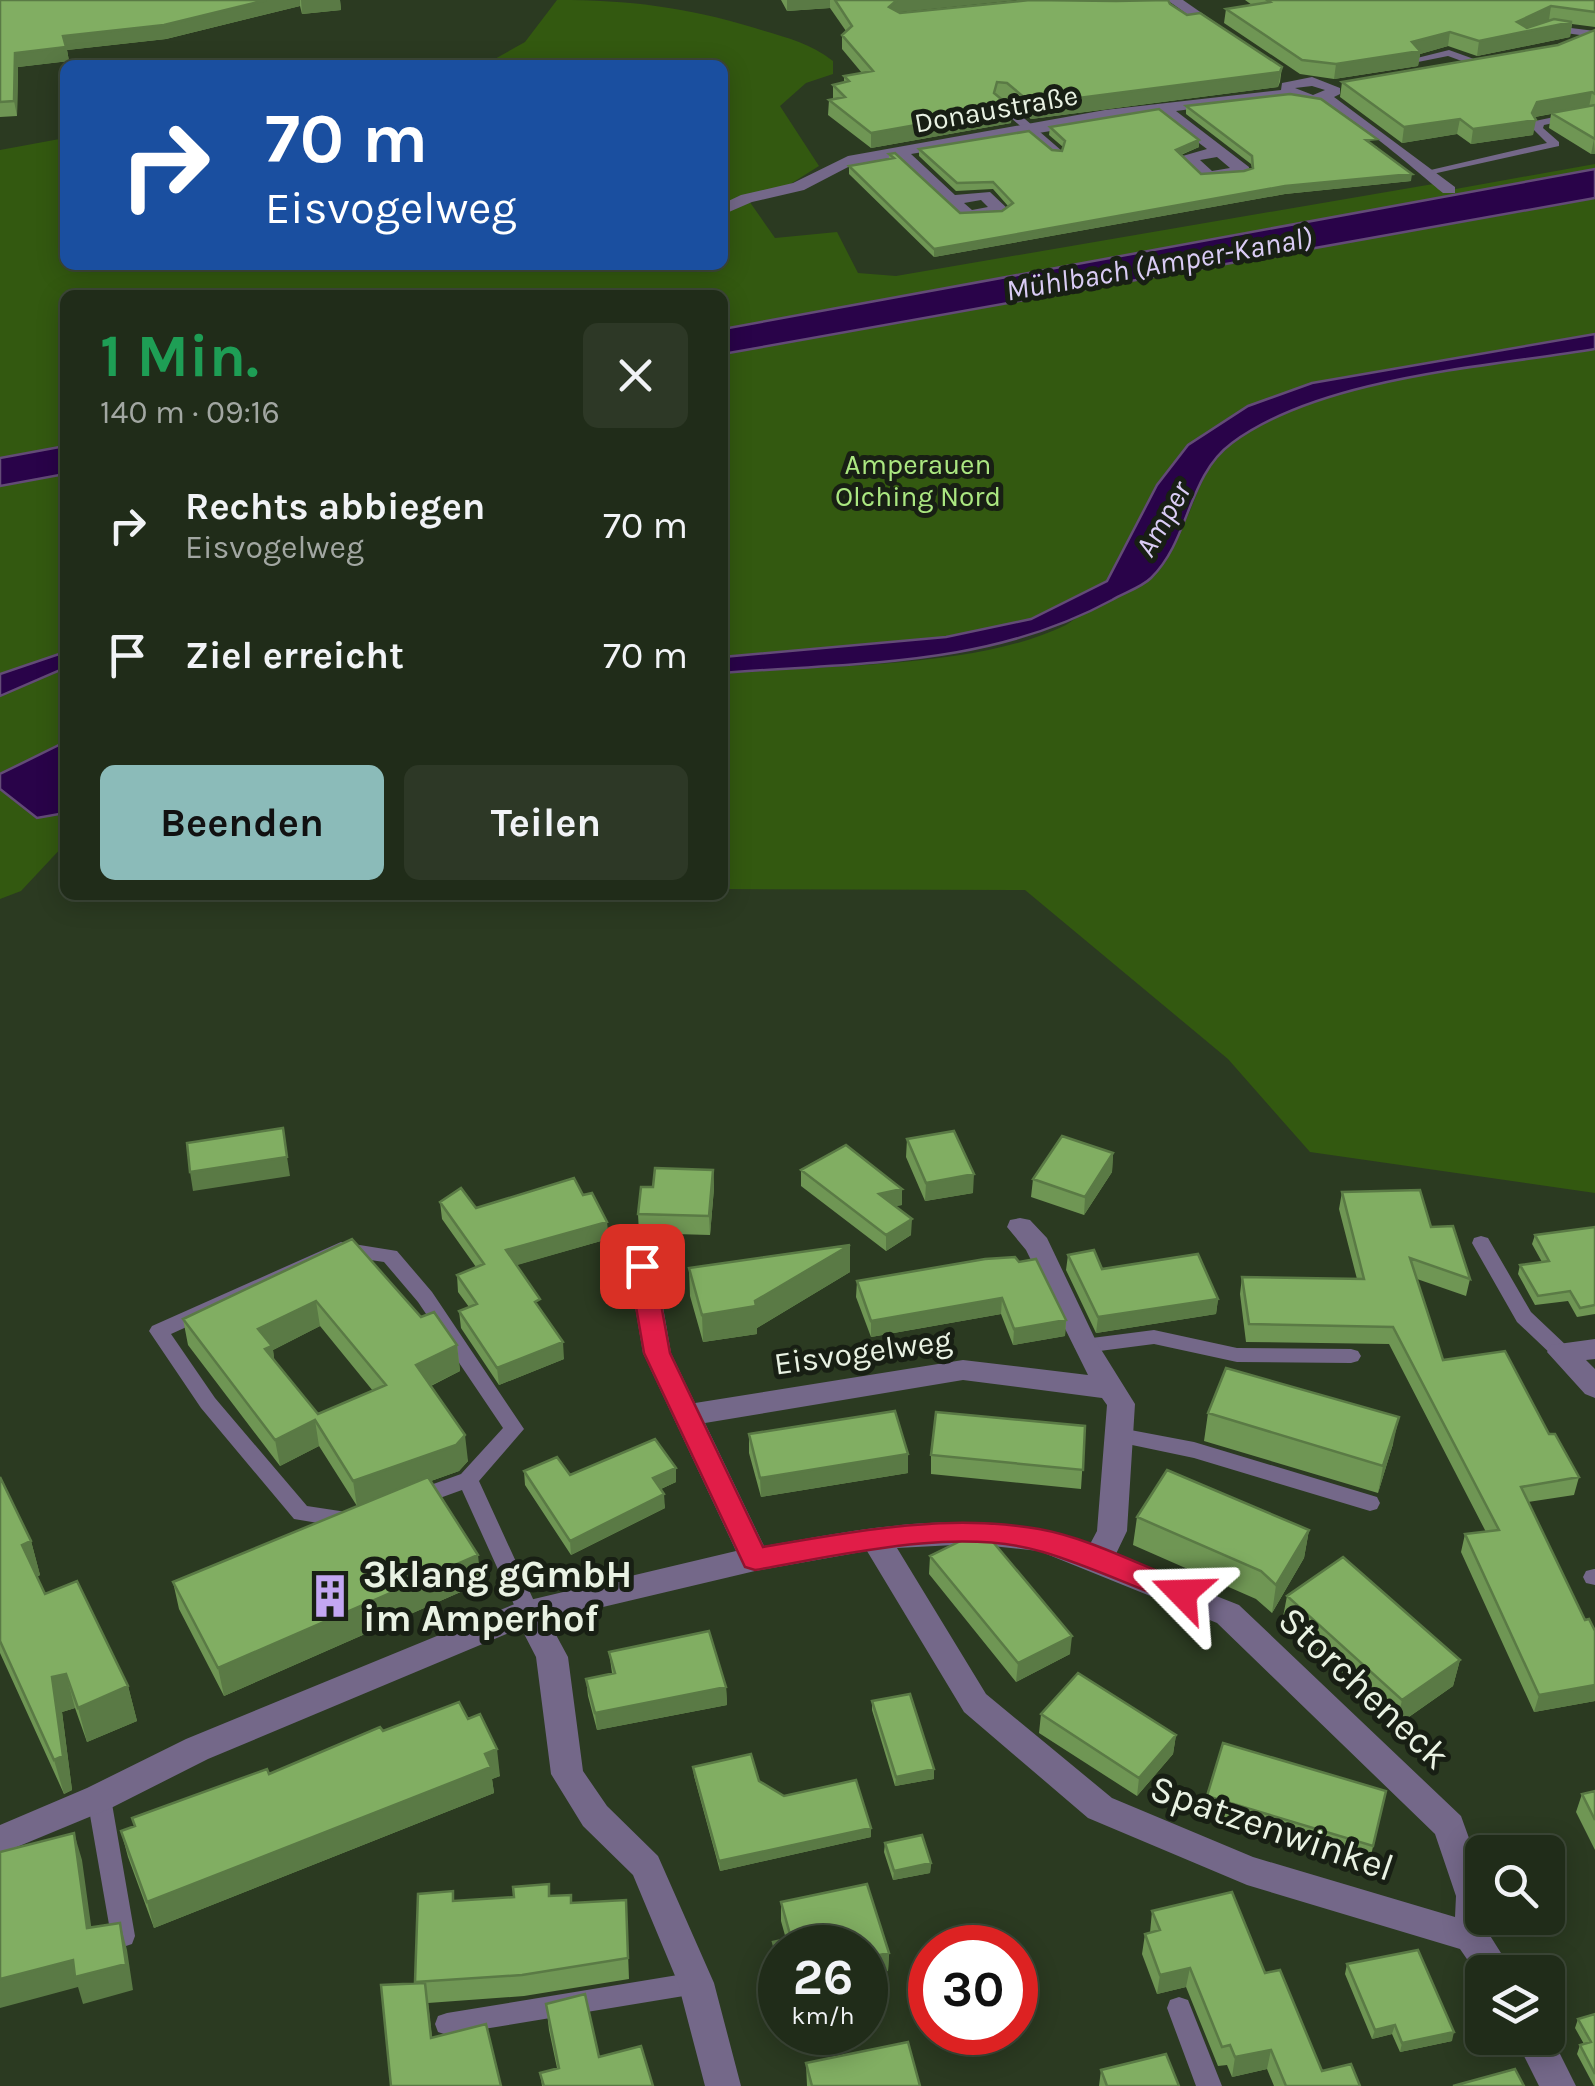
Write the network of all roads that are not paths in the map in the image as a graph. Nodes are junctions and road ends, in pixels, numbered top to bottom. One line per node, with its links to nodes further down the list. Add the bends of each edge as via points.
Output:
1 (1168, 1): 4 (street)
2 (1536, 32): 3 (lane, via 1562,27)
3 (1595, 34): 5 (street)
4 (1235, 41)
5 (1567, 47)
6 (1505, 59): 7 (street)
7 (1420, 67)
8 (1280, 71): 10 (street)
9 (1356, 85): 11 (street, Donaustraße)
10 (1293, 88): 11 (street, Donaustraße); 13 (street, Donaustraße)
11 (1329, 93): 19 (street)
12 (1000, 103): 15 (lane)
13 (1164, 110): 15 (street, Donaustraße); 17 (street)
14 (1588, 114): 19 (lane, via 1538,123 1555,144)
15 (1030, 128): 16 (street, Donaustraße); 18 (lane)
16 (898, 150): 21 (street); 22 (street, Donaustraße, via 848,160 798,187)
17 (1220, 152)
18 (1058, 153)
19 (1428, 172): 20 (street)
20 (1449, 190)
21 (952, 200)
22 (728, 207)
23 (1020, 1227): 26 (street, via 1037,1244)
24 (1481, 1243): 28 (lane, via 1524,1317)
25 (642, 1266): 32 (street, via 657,1353)
26 (1084, 1346): 29 (lane, via 1154,1337 1237,1355); 31 (street)
27 (1595, 1349): 28 (street)
28 (1561, 1352): 30 (street)
29 (1351, 1356)
30 (1595, 1386)
31 (1109, 1388): 32 (street, Eisvogelweg, via 963,1370); 33 (street, via 1121,1404)
32 (688, 1415): 37 (street)
33 (1120, 1436): 35 (lane, via 1194,1450); 38 (street, via 1112,1531)
34 (468, 1480): 34 (lane, via 514,1430 390,1256 341,1249 159,1332 208,1403 302,1514 354,1520); 39 (lane)
35 (1370, 1504)
36 (875, 1538): 37 (street, Storcheneck); 38 (street, Storcheneck, via 973,1532 1042,1540); 43 (street, Spatzenwinkel, via 975,1702 1100,1808 1248,1870)
37 (755, 1559): 39 (street, Storcheneck)
38 (1098, 1559): 43 (street, Storcheneck, via 1228,1614 1396,1771 1449,1826 1473,1896)
39 (528, 1612): 40 (street, Storcheneck, via 198,1748); 45 (street, via 552,1657 567,1774 595,1816 646,1866)
40 (100, 1798): 41 (street, Storcheneck); 42 (lane)
41 (0, 1840)
42 (123, 1936)
43 (1472, 1937): 44 (street)
44 (1484, 1955)
45 (696, 1983): 47 (lane); 49 (street)
46 (1179, 2008): 50 (lane)
47 (447, 2024)
48 (1542, 2055): 51 (street)
49 (722, 2086)
50 (1209, 2086)
51 (1558, 2086)

